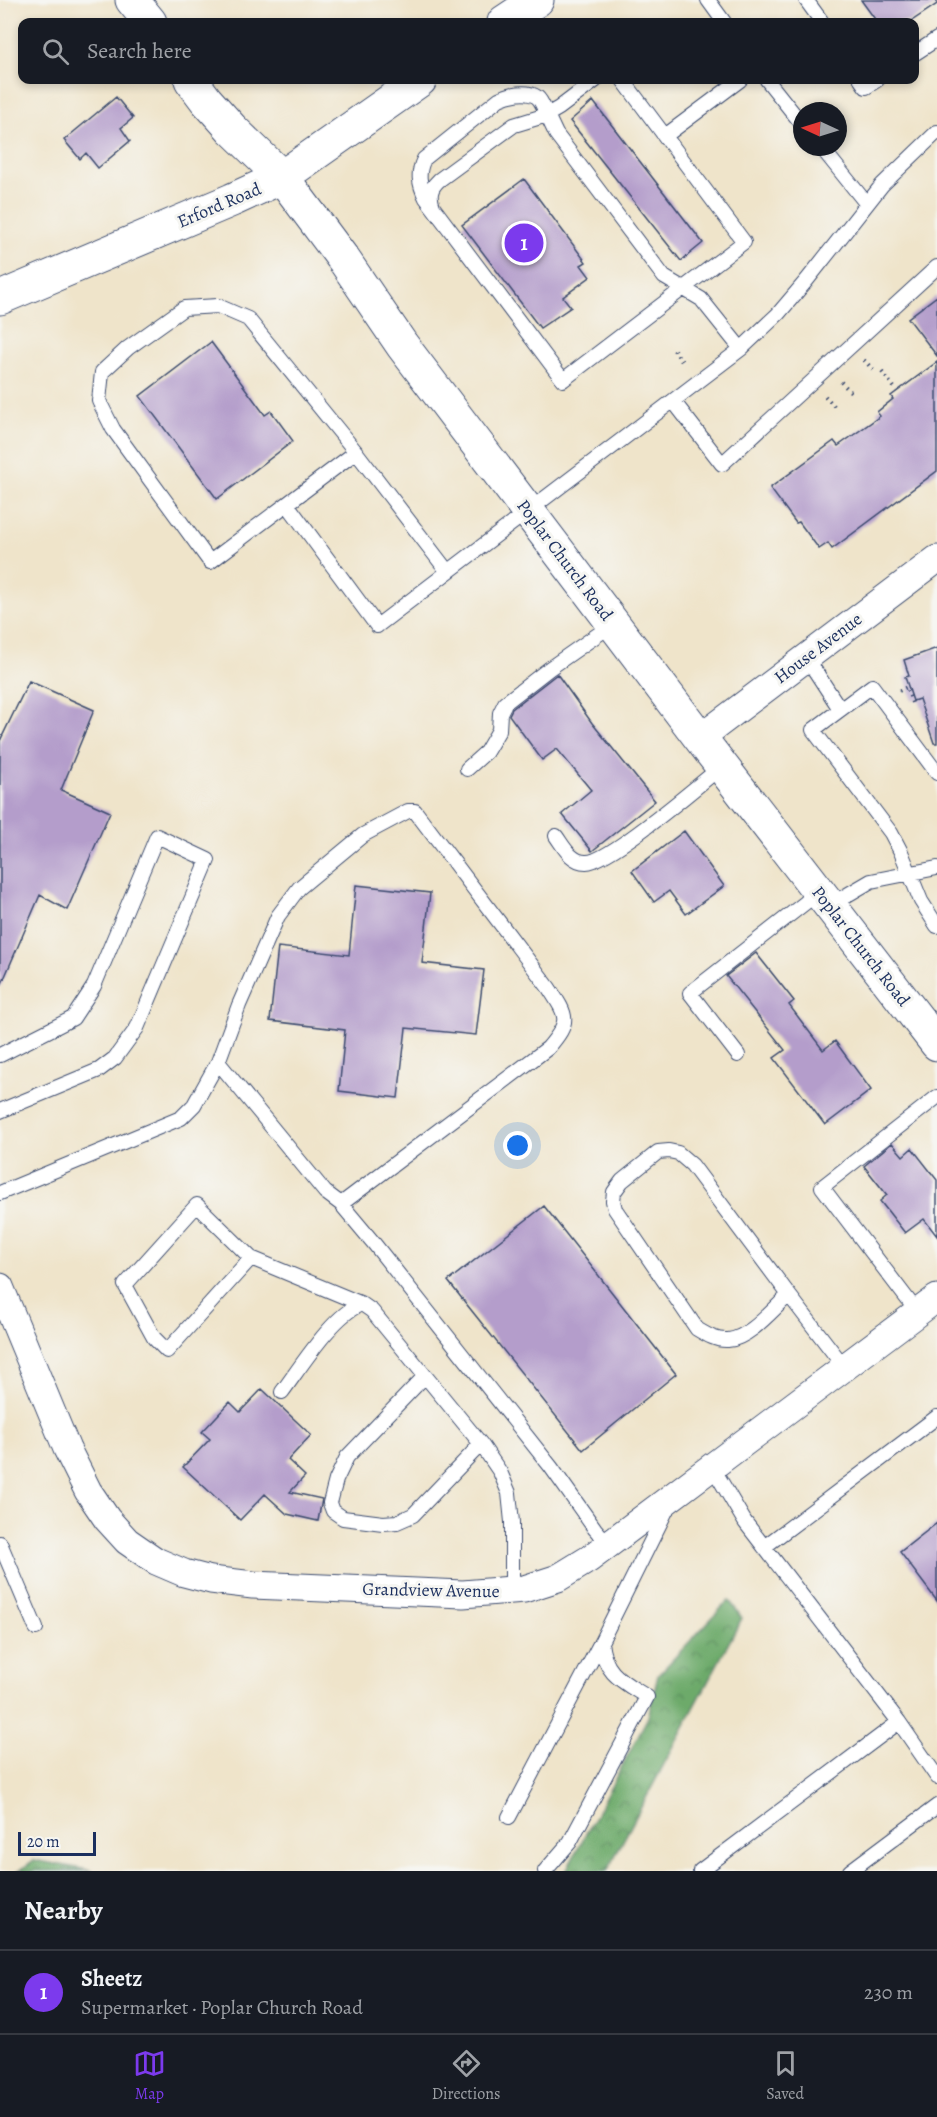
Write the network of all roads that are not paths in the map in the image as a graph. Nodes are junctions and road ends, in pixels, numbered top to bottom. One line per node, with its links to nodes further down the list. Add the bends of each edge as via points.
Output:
1 (132, 0): 5 (street)
2 (537, 0): 6 (street)
3 (708, 0): 7 (lane)
4 (806, 0): 8 (lane)
5 (147, 18)
6 (510, 18)
7 (721, 18)
8 (819, 18)
9 (937, 39): 10 (lane)
10 (919, 51)
11 (194, 84): 22 (street, Poplar Church Road, via 232,129)
12 (414, 84): 22 (street, Erford Road)
13 (591, 84): 18 (lane)
14 (626, 84): 20 (lane)
15 (735, 84): 20 (lane)
16 (770, 84): 17 (lane)
17 (793, 112)
18 (547, 115): 24 (lane, via 514,125 439,180 432,188); 24 (lane, via 541,101 532,95 505,96 424,159 419,181); 26 (lane, via 556,134 664,277)
19 (937, 132): 23 (lane)
20 (665, 136): 26 (lane, via 744,242)
21 (828, 156): 23 (lane)
22 (282, 177): 27 (street, Erford Road); 32 (street, Poplar Church Road, via 402,345)
23 (866, 203): 28 (lane, via 778,314)
24 (434, 208): 26 (lane, via 563,380)
25 (937, 267): 29 (lane, via 723,464)
26 (684, 288): 28 (lane, via 701,299)
27 (0, 298)
28 (741, 349): 29 (lane)
29 (674, 402): 32 (lane)
30 (356, 452): 31 (lane); 31 (lane, via 248,319 219,306 184,308 102,372 99,401 113,429 210,562); 34 (lane)
31 (287, 504): 34 (lane, via 377,626)
32 (528, 511): 34 (lane); 35 (street, Poplar Church Road)
33 (937, 559): 36 (street, House Avenue)
34 (448, 572)
35 (614, 624): 38 (street, Poplar Church Road); 40 (lane, via 505,703 499,730 486,752)
36 (806, 657): 37 (lane); 38 (street, House Avenue)
37 (840, 709): 41 (lane, via 872,686); 44 (lane, via 813,730 891,833)
38 (700, 738): 39 (street, Poplar Church Road)
39 (722, 766): 42 (lane, via 618,848 595,861 584,863 573,858); 45 (street, Poplar Church Road)
40 (467, 769)
41 (937, 773)
42 (555, 837)
43 (937, 868): 44 (lane)
44 (909, 873): 45 (lane, via 870,881); 46 (lane)
45 (824, 898): 47 (street, Poplar Church Road); 49 (lane, via 690,993)
46 (937, 926)
47 (937, 1044)
48 (0, 1055): 52 (lane, via 73,1018 94,987 157,836 208,860 129,1042 99,1070)
49 (738, 1055)
50 (218, 1062): 53 (lane, via 194,1106 182,1118); 54 (lane, via 325,1192); 54 (lane, via 258,958 278,916 299,888 363,835 408,811 416,811 549,988 566,1018 562,1032 548,1048)
51 (937, 1097): 59 (lane, via 822,1187)
52 (0, 1111)
53 (0, 1193)
54 (341, 1204): 67 (lane)
55 (251, 1258): 55 (lane, via 196,1205 125,1285 154,1338 167,1351); 58 (lane)
56 (2, 1295): 70 (street, Grandview Avenue, via 88,1491 126,1541 156,1561 211,1580 253,1585 463,1594)
57 (789, 1295): 57 (lane, via 692,1165 678,1153 658,1152 614,1192 615,1209 697,1329 712,1338 740,1338); 60 (lane)
58 (362, 1304): 61 (lane); 62 (lane, via 351,1308 321,1339)
59 (928, 1306): 60 (street, Grandview Avenue)
60 (845, 1368): 65 (street, Grandview Avenue)
61 (425, 1376): 64 (lane); 64 (lane, via 347,1457 330,1503 333,1511 343,1518 382,1523 413,1515)
62 (282, 1392)
63 (937, 1417): 68 (lane)
64 (481, 1444): 70 (lane, via 509,1493)
65 (713, 1468): 66 (street, Grandview Avenue); 68 (lane)
66 (673, 1498): 67 (street, Grandview Avenue); 72 (lane)
67 (609, 1545): 70 (street, Grandview Avenue, via 558,1578)
68 (764, 1547): 73 (lane)
69 (2, 1551): 71 (lane)
70 (512, 1591)
71 (36, 1628)
72 (601, 1642): 76 (lane); 77 (lane, via 609,1670 647,1697 570,1842)
73 (899, 1722): 74 (lane); 78 (lane)
74 (937, 1777)
75 (937, 1806): 79 (lane)
76 (509, 1817)
77 (545, 1871)
78 (700, 1871)
79 (850, 1871)

